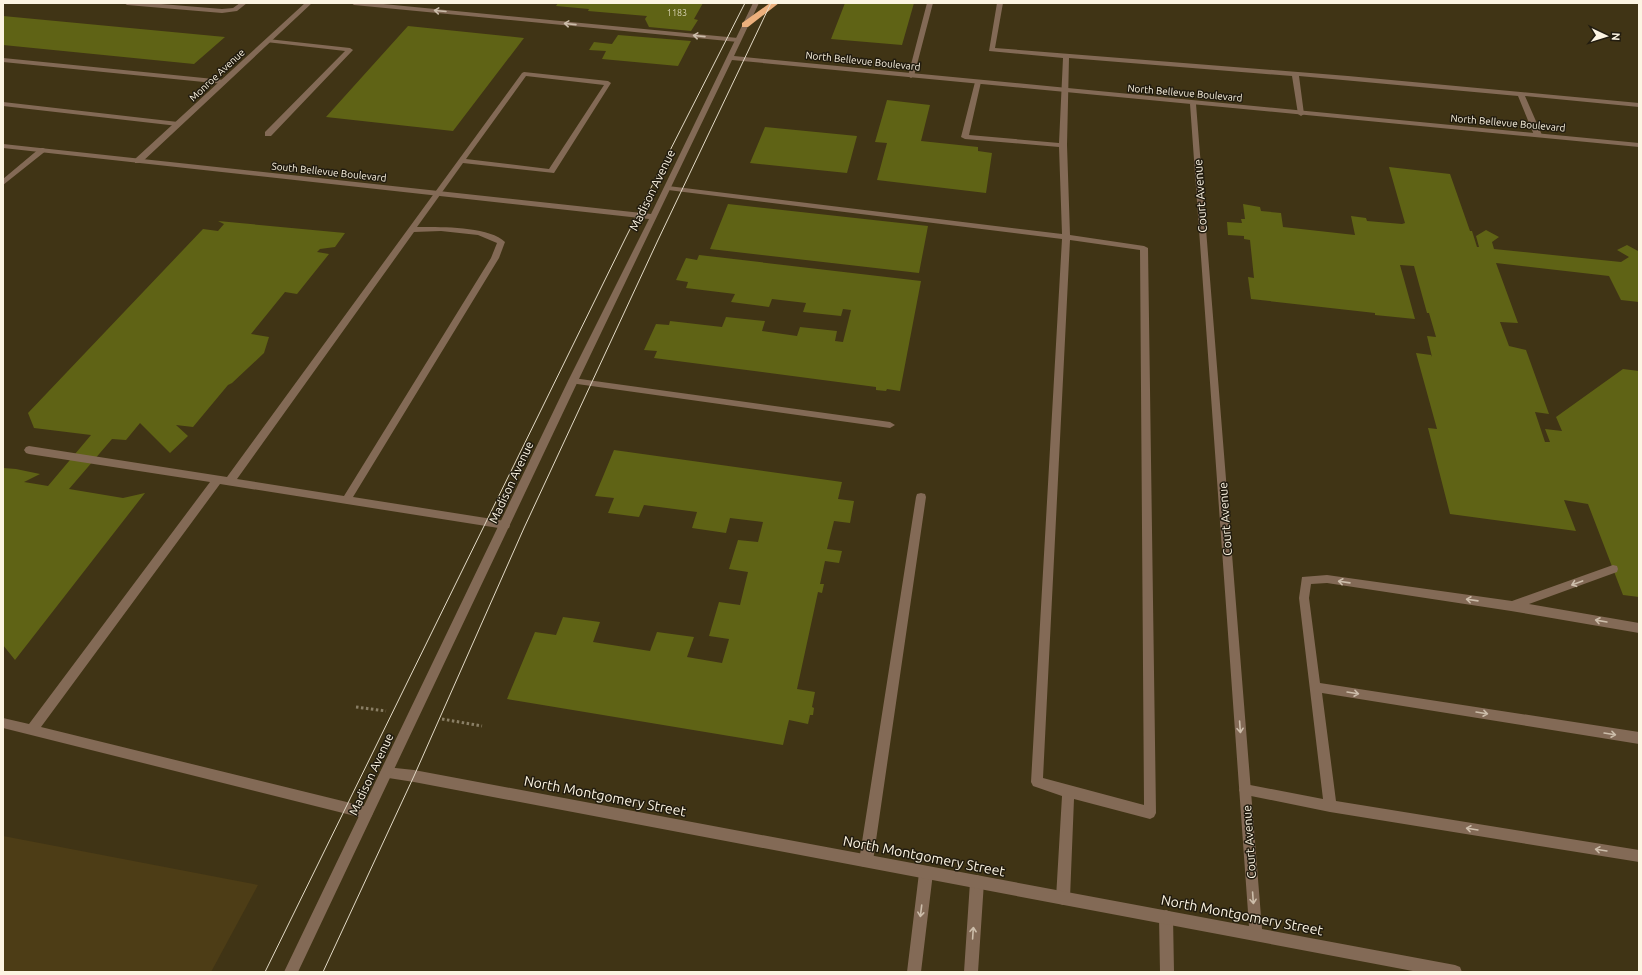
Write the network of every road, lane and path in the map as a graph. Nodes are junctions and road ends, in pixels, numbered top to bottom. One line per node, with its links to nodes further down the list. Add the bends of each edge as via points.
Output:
1 (126, 3): 2 (street, via 222,11 235,10)
2 (244, 3)
3 (309, 3): 11 (street, Monroe Avenue)
4 (354, 3): 10 (street, one-way to 4)
5 (756, 3): 9 (street, Madison Avenue)
6 (775, 3): 9 (highway)
7 (930, 3): 16 (street)
8 (1000, 3): 12 (street, via 991,50)
9 (745, 25): 10 (street, Madison Avenue)
10 (738, 40): 13 (street, Madison Avenue)
11 (268, 41): 17 (street, Monroe Avenue); 26 (street, via 350,50)
12 (1066, 56): 15 (street); 19 (street)
13 (730, 58): 16 (street, North Bellevue Boulevard); 35 (street, Madison Avenue)
14 (3, 60): 17 (street)
15 (1295, 74): 20 (street); 24 (street)
16 (911, 76): 18 (street, North Bellevue Boulevard)
17 (224, 82): 25 (street, Monroe Avenue)
18 (978, 82): 19 (street, North Bellevue Boulevard); 28 (street, via 965,136)
19 (1066, 91): 22 (street, North Bellevue Boulevard); 28 (street)
20 (1521, 95): 23 (street); 27 (street)
21 (3, 104): 25 (street)
22 (1193, 104): 24 (street, North Bellevue Boulevard); 56 (street, Court Avenue, one-way to 56)
23 (1639, 105)
24 (1301, 114): 27 (street, North Bellevue Boulevard)
25 (178, 124): 32 (street, Monroe Avenue)
26 (268, 134)
27 (1538, 135): 29 (street, North Bellevue Boulevard)
28 (1064, 145): 39 (street)
29 (1639, 145)
30 (3, 146): 31 (street, South Bellevue Boulevard)
31 (43, 150): 32 (street, South Bellevue Boulevard); 34 (street)
32 (138, 161): 36 (street, South Bellevue Boulevard)
33 (461, 161): 33 (street, via 524,74 608,83 551,171); 36 (street)
34 (3, 183)
35 (668, 188): 37 (street, Madison Avenue); 39 (street)
36 (438, 194): 37 (street, South Bellevue Boulevard); 38 (street)
37 (653, 217): 40 (street, Madison Avenue)
38 (411, 230): 44 (street); 46 (street, via 441,229 479,233 501,242 495,258)
39 (1066, 237): 57 (street, via 1036,782); 57 (street, via 1144,248 1150,813)
40 (573, 381): 41 (street); 47 (street, Madison Avenue)
41 (890, 425)
42 (29, 450): 43 (street)
43 (218, 480): 44 (street); 53 (street)
44 (230, 482): 46 (street)
45 (921, 497): 61 (street)
46 (346, 499): 47 (street)
47 (505, 525): 55 (street, Madison Avenue)
48 (1613, 569): 49 (street, one-way to 49)
49 (1511, 606): 50 (street, one-way to 49); 51 (street, one-way to 51, via 1327,579 1306,580 1304,598)
50 (1639, 628)
51 (1315, 687): 54 (street, one-way to 54); 58 (street)
52 (3, 723): 53 (street)
53 (32, 729): 59 (street)
54 (1639, 738)
55 (386, 772): 59 (street, Madison Avenue); 61 (street, North Montgomery Street)
56 (1245, 790): 58 (street); 66 (street, Court Avenue, one-way to 66)
57 (1068, 792): 64 (street)
58 (1330, 806): 60 (street, one-way to 58)
59 (367, 813): 67 (street, Madison Avenue)
60 (1639, 856)
61 (866, 861): 62 (street, North Montgomery Street)
62 (926, 873): 63 (street, North Montgomery Street); 68 (street, one-way to 68)
63 (977, 882): 64 (street, North Montgomery Street); 69 (street, one-way to 63)
64 (1063, 898): 65 (street, North Montgomery Street)
65 (1166, 917): 66 (street, North Montgomery Street); 70 (street)
66 (1256, 934): 71 (street, North Montgomery Street)
67 (291, 972)
68 (914, 972)
69 (971, 972)
70 (1167, 972)
71 (1455, 972)

